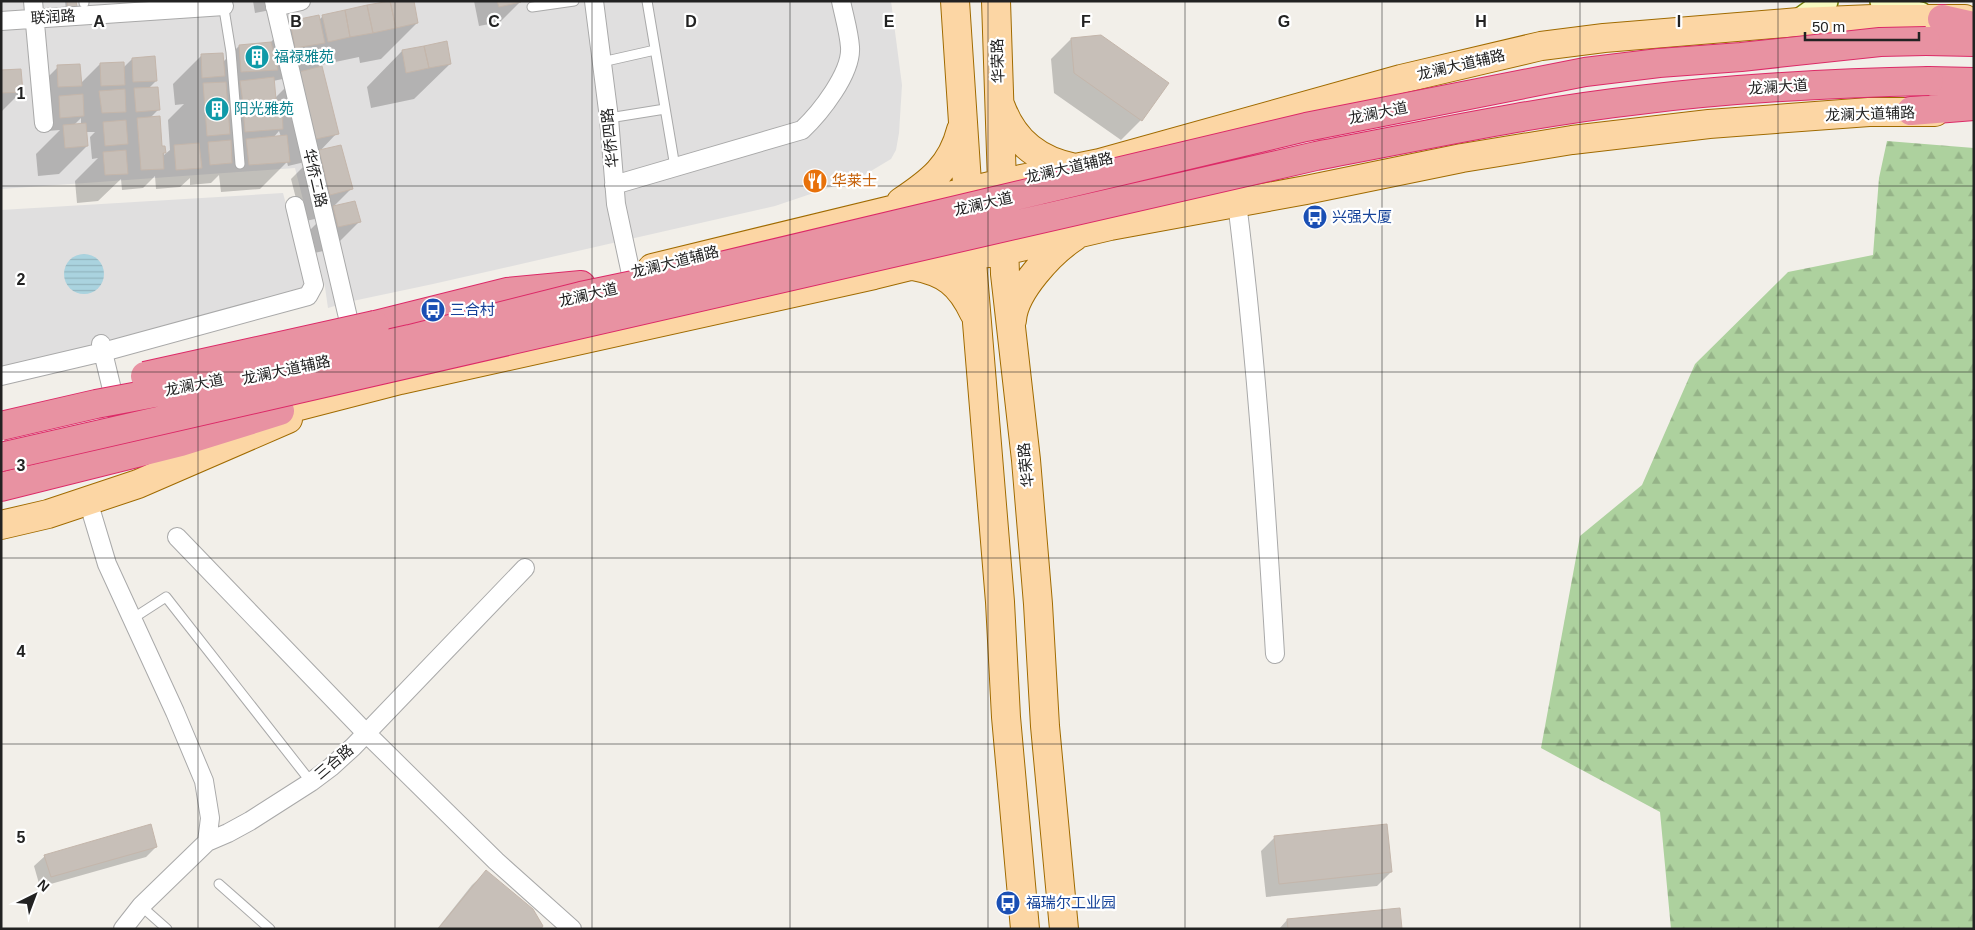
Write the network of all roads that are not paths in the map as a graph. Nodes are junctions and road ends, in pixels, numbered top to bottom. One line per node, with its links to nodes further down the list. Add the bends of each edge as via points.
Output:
1 (301, 1): 11 (street)
2 (574, 1): 13 (lane)
3 (594, 1): 23 (street, 华侨四路)
4 (647, 1): 22 (lane)
5 (841, 1): 35 (street, via 850,48 849,64 812,121 802,130)
6 (955, 1): 31 (main road)
7 (996, 1): 25 (main road, 华荣路)
8 (1825, 1): 19 (main road)
9 (1882, 1): 16 (main road, via 1898,10)
10 (223, 4): 12 (street, 联润路); 33 (lane, via 231,52)
11 (275, 4): 51 (street, 华侨二路)
12 (190, 5): 14 (street, 联润路)
13 (532, 6)
14 (120, 7): 15 (street, 联润路)
15 (34, 10): 18 (street, 联润路); 32 (street)
16 (1942, 19): 17 (main road, 龙澜大道辅路); 19 (main road, 龙澜大道辅路); 20 (highway)
17 (1974, 20)
18 (1, 21)
19 (1799, 22): 34 (main road, 龙澜大道辅路, via 1541,46 1401,79)
20 (1974, 26)
21 (1974, 42): 59 (highway, 龙澜大道, bridge, via 1870,43 1585,72 1306,127 410,339)
22 (655, 50): 23 (lane); 27 (lane)
23 (602, 62): 30 (street, 华侨四路)
24 (1974, 82): 61 (highway, 龙澜大道, bridge, via 1768,88 1638,100 1521,117 1316,156)
25 (1000, 103): 34 (main road, via 1010,126 1031,150 1046,160); 36 (main road, 华荣路)
26 (1974, 106): 28 (highway)
27 (665, 108): 30 (lane); 35 (lane)
28 (1911, 111): 29 (main road, 龙澜大道辅路); 39 (main road, 龙澜大道辅路, via 1708,124 1572,140 1462,158)
29 (1974, 112)
30 (609, 118): 37 (street, 华侨四路)
31 (963, 121): 38 (main road); 41 (main road, via 951,156 938,174)
32 (44, 123)
33 (240, 164)
34 (1089, 165): 36 (main road, 龙澜大道辅路); 42 (main road, via 1077,190 1078,203 1091,221)
35 (675, 167): 37 (street)
36 (1002, 183): 38 (main road, 龙澜大道辅路); 44 (main road, 华荣路)
37 (614, 185): 47 (street, 华侨四路)
38 (968, 192): 41 (main road, 龙澜大道辅路); 45 (main road)
39 (1237, 203): 42 (main road, 龙澜大道辅路); 69 (street, via 1247,282)
40 (295, 206): 52 (street, via 314,285 308,296)
41 (894, 209): 46 (main road, via 911,211 924,232 920,257); 47 (main road, 龙澜大道辅路)
42 (1110, 226): 43 (main road, 龙澜大道辅路)
43 (1078, 235): 44 (main road, 龙澜大道辅路); 50 (main road, via 1050,256 1024,290 1014,305)
44 (1004, 251): 45 (main road, 龙澜大道辅路); 50 (main road, 华荣路)
45 (972, 254): 46 (main road, 龙澜大道辅路); 49 (main road)
46 (912, 266): 49 (main road, via 940,273 952,281 969,302); 54 (main road, 龙澜大道辅路)
47 (631, 274): 48 (main road, 龙澜大道辅路)
48 (581, 285): 51 (highway, via 507,292)
49 (976, 319): 79 (main road)
50 (1011, 326): 80 (main road, 华荣路, via 1038,604 1046,745)
51 (363, 347): 54 (main road); 55 (main road); 56 (main road, 龙澜大道辅路); 57 (highway, bridge)
52 (102, 348): 53 (street); 56 (street)
53 (1, 376)
54 (385, 384): 55 (main road, 龙澜大道辅路)
55 (352, 392): 58 (main road, 龙澜大道辅路); 64 (main road, via 138,484)
56 (116, 406): 60 (main road, 龙澜大道辅路)
57 (1, 407)
58 (280, 411): 62 (main road, 龙澜大道辅路, via 207,422); 63 (highway, via 181,442)
59 (1, 426)
60 (1, 432)
61 (1, 458)
62 (1, 468)
63 (1, 487)
64 (88, 502): 65 (main road); 68 (street, via 107,564)
65 (1, 525)
66 (177, 537): 70 (street)
67 (525, 568): 70 (street, 三合路)
68 (132, 618): 71 (lane, via 166,597); 72 (street, via 204,781 210,818)
69 (1275, 654)
70 (366, 733): 71 (street, 三合路); 78 (street, via 496,861)
71 (311, 782): 72 (street, 三合路, via 250,821)
72 (207, 842): 74 (street, 三合路)
73 (219, 884): 77 (lane)
74 (141, 906): 75 (street, 三合路); 76 (lane)
75 (123, 929)
76 (167, 929)
77 (270, 929)
78 (572, 929)
79 (1025, 929)
80 (1064, 929)

